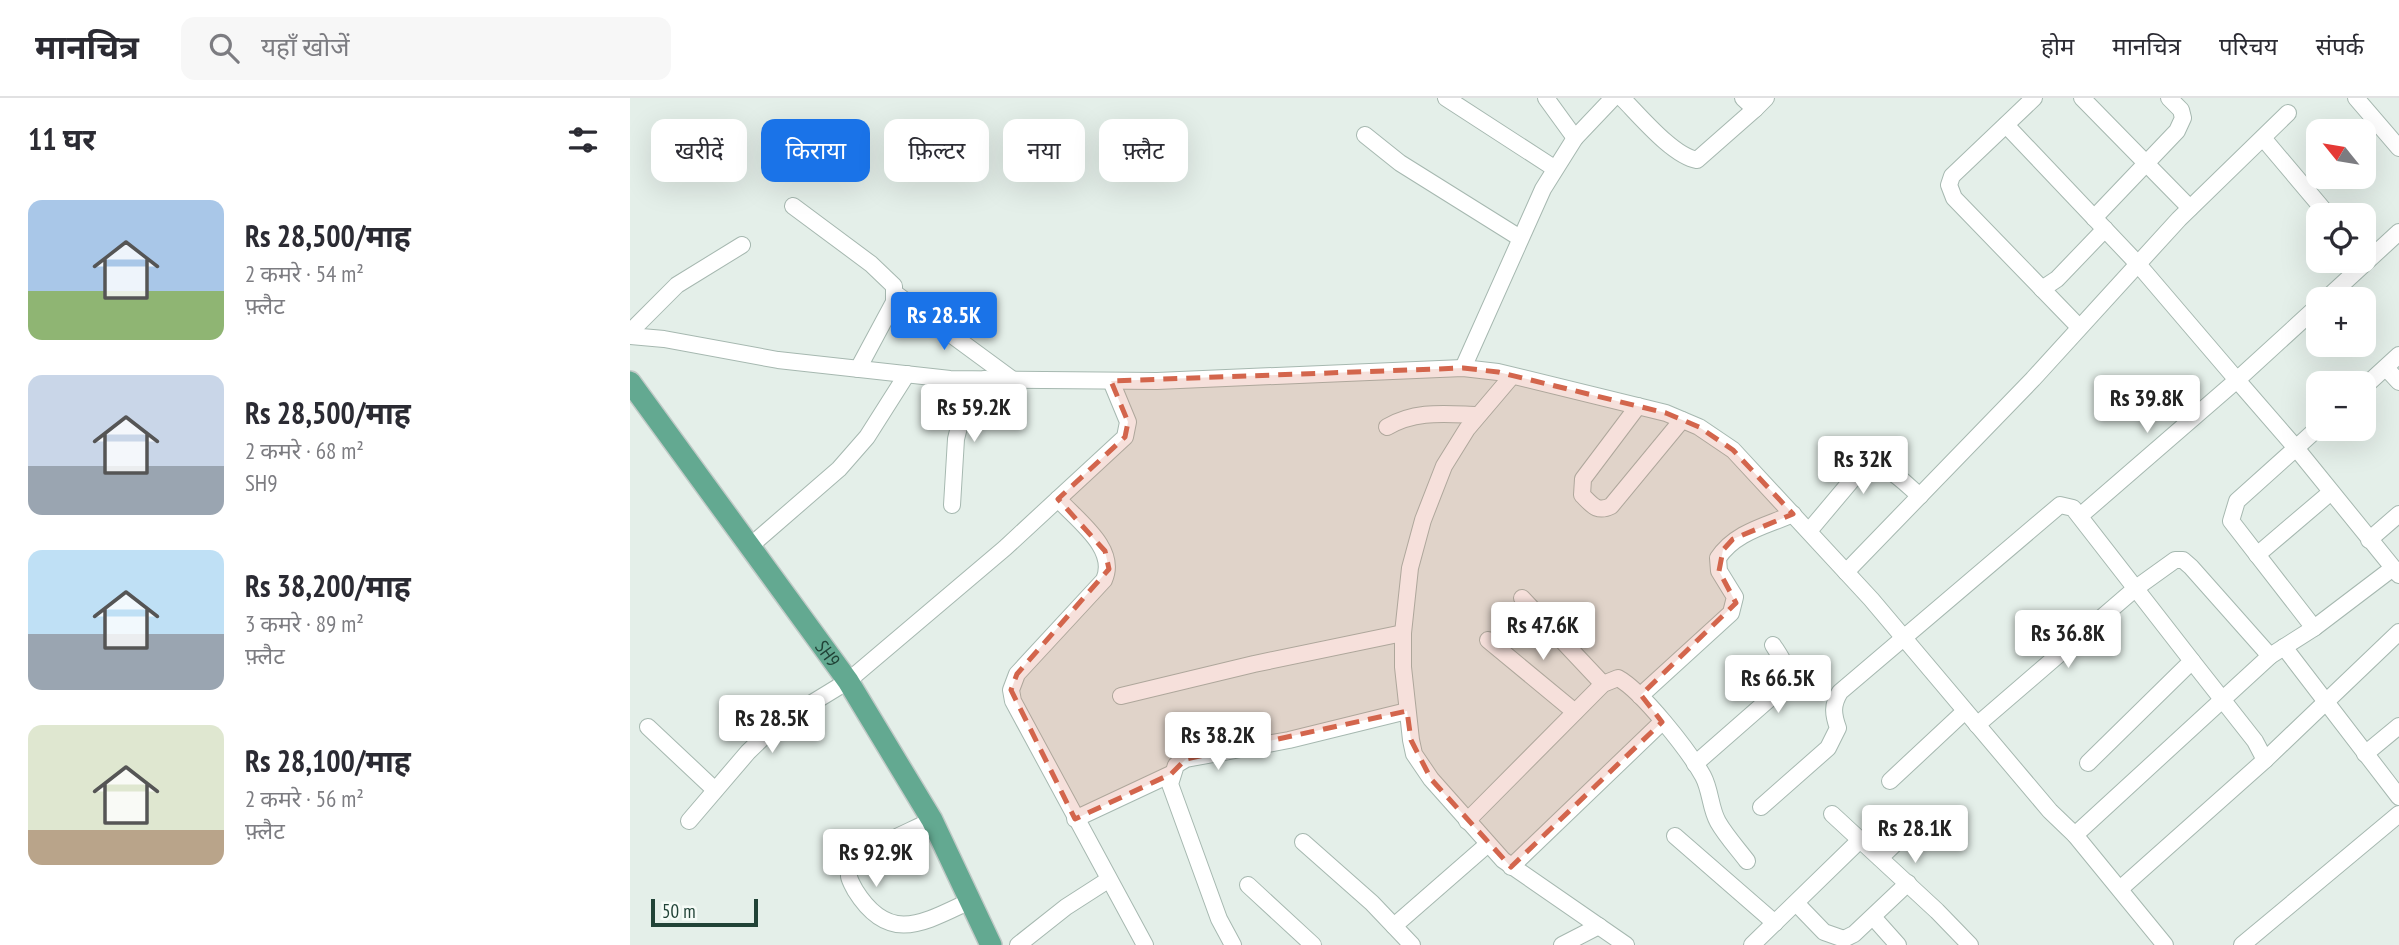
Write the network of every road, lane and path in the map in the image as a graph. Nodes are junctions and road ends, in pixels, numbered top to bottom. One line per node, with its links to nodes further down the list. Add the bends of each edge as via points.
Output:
1 (1446, 98): 17 (street)
2 (1546, 98): 13 (street)
3 (1613, 98): 13 (street)
4 (1622, 98): 9 (street, via 1677,150 1697,160)
5 (2034, 98): 11 (street)
6 (2082, 98): 16 (street)
7 (2169, 98): 16 (street, via 2181,110 2181,124)
8 (2356, 98): 15 (street)
9 (1755, 102)
10 (2288, 113): 14 (street)
11 (2006, 125): 21 (street); 29 (street, via 1952,176 1950,185 1954,198)
12 (1365, 135): 23 (street, via 1410,170)
13 (1575, 138): 17 (street)
14 (2263, 138): 18 (street); 20 (street)
15 (2399, 148)
16 (2146, 163): 20 (street); 21 (street)
17 (1554, 168): 23 (street)
18 (2318, 203)
19 (793, 206): 30 (street, via 871,264 889,280)
20 (2190, 208): 26 (street)
21 (2099, 223): 26 (street); 29 (street, via 2057,279)
22 (2399, 232): 25 (street)
23 (1520, 238): 35 (street)
24 (742, 246): 33 (street, via 677,285)
25 (2376, 251)
26 (2137, 263): 32 (street); 43 (street)
27 (2352, 273): 28 (street)
28 (2338, 287)
29 (2042, 289): 32 (street)
30 (896, 294): 37 (street); 42 (street)
31 (2306, 318): 43 (street)
32 (2079, 327): 54 (street)
33 (630, 334): 37 (street)
34 (2399, 355): 36 (street)
35 (1462, 368): 39 (street); 44 (street)
36 (2386, 368): 40 (street); 46 (street)
37 (858, 369): 38 (street)
38 (907, 374): 41 (street); 62 (street, via 867,437 839,469)
39 (1512, 376): 47 (street); 48 (street)
40 (2376, 377)
41 (985, 379): 42 (street); 56 (street, via 960,423)
42 (1013, 380): 44 (street)
43 (2237, 380): 52 (street); 59 (street)
44 (1111, 381): 55 (street, via 1128,422 1125,437)
45 (630, 382): 62 (main road, SH9)
46 (2399, 382)
47 (1638, 406): 49 (street); 49 (street, via 1583,479 1582,495 1596,509 1612,506)
48 (1478, 415): 50 (street, via 1423,413); 70 (street, via 1444,466 1423,520 1410,568)
49 (1682, 420): 58 (street, via 1733,450)
50 (1387, 427)
51 (2306, 439): 52 (street)
52 (2296, 448): 53 (street); 63 (street, via 2232,510 2231,521)
53 (2331, 492): 61 (street); 63 (street)
54 (1920, 496): 60 (street, via 1879,464 1870,465 1862,468); 65 (street)
55 (1058, 499): 76 (street); 101 (street, via 1105,551 1109,569 1017,674 1011,690)
56 (952, 505)
57 (2399, 513): 61 (street)
58 (1793, 514): 60 (street); 79 (street, via 1733,539 1723,550 1719,571 1735,597 1731,613)
59 (2080, 516): 66 (street); 71 (street, via 2074,508 2060,505)
60 (1809, 531): 65 (street)
61 (2369, 540): 64 (street)
62 (749, 547): 76 (main road, SH9)
63 (2257, 555): 68 (street)
64 (2396, 571): 68 (street)
65 (1846, 572): 71 (street)
66 (2136, 587): 74 (street, via 2169,562 2183,561); 75 (street); 86 (street)
67 (1522, 598): 77 (street)
68 (2314, 628): 74 (street)
69 (2399, 632): 81 (street)
70 (1404, 634): 78 (street); 82 (street)
71 (1902, 637): 83 (street); 97 (street, via 1835,701 1838,728 1828,748)
72 (1488, 640): 84 (street)
73 (1773, 645): 92 (street, via 1786,667 1788,678 1783,687)
74 (2277, 651): 80 (street); 81 (street)
75 (2192, 661): 80 (street); 91 (street)
76 (848, 681): 95 (street, via 776,725); 102 (main road, SH9)
77 (1603, 684): 79 (street, via 1618,678); 84 (street)
78 (1121, 696)
79 (1640, 696): 85 (street)
80 (2223, 697): 90 (street); 105 (street)
81 (2326, 701): 89 (street); 90 (street)
82 (1407, 711): 93 (street, via 1186,759); 104 (street, via 1414,754)
83 (1965, 711): 86 (street); 94 (street)
84 (1575, 712): 104 (street)
85 (1662, 722): 92 (street); 112 (street)
86 (1977, 725): 105 (street)
87 (2399, 726): 89 (street)
88 (648, 727): 95 (street)
89 (2365, 754): 96 (street)
90 (2265, 761): 116 (street)
91 (2088, 763)
92 (1695, 764): 111 (street, via 1718,822)
93 (1171, 775): 101 (street); 126 (street, via 1170,785 1197,860)
94 (1890, 781)
95 (715, 790): 103 (street)
96 (2399, 797)
97 (1761, 807)
98 (1832, 814): 107 (street)
99 (2399, 814): 135 (street)
100 (1925, 815): 110 (street)
101 (1075, 819): 113 (street)
102 (932, 820): 117 (main road, SH9); 117 (street, via 857,860 848,871 849,878 863,903 895,926 914,927)
103 (689, 821)
104 (1467, 821): 109 (street)
105 (2075, 835): 116 (street)
106 (1675, 836): 120 (street)
107 (1860, 840): 110 (street); 118 (street)
108 (1303, 842): 121 (street)
109 (1488, 844): 112 (street); 121 (street)
110 (1880, 858): 114 (street)
111 (1747, 861)
112 (1511, 867): 122 (street)
113 (1108, 880): 124 (street, via 1066,906); 125 (street)
114 (1908, 883): 119 (street); 133 (street)
115 (1248, 885): 127 (street)
116 (2120, 889): 134 (street)
117 (970, 901): 123 (main road, SH9)
118 (1796, 903): 119 (street, via 1824,932 1844,939); 120 (street)
119 (1873, 917): 132 (street)
120 (1775, 923): 131 (street)
121 (1394, 926): 128 (street)
122 (1600, 926): 129 (street); 130 (street)
123 (991, 945)
124 (1018, 945)
125 (1145, 945)
126 (1233, 945)
127 (1313, 945)
128 (1412, 945)
129 (1562, 945)
130 (1626, 945)
131 (1752, 945)
132 (1898, 945)
133 (1970, 945)
134 (2165, 945)
135 (2242, 945)

